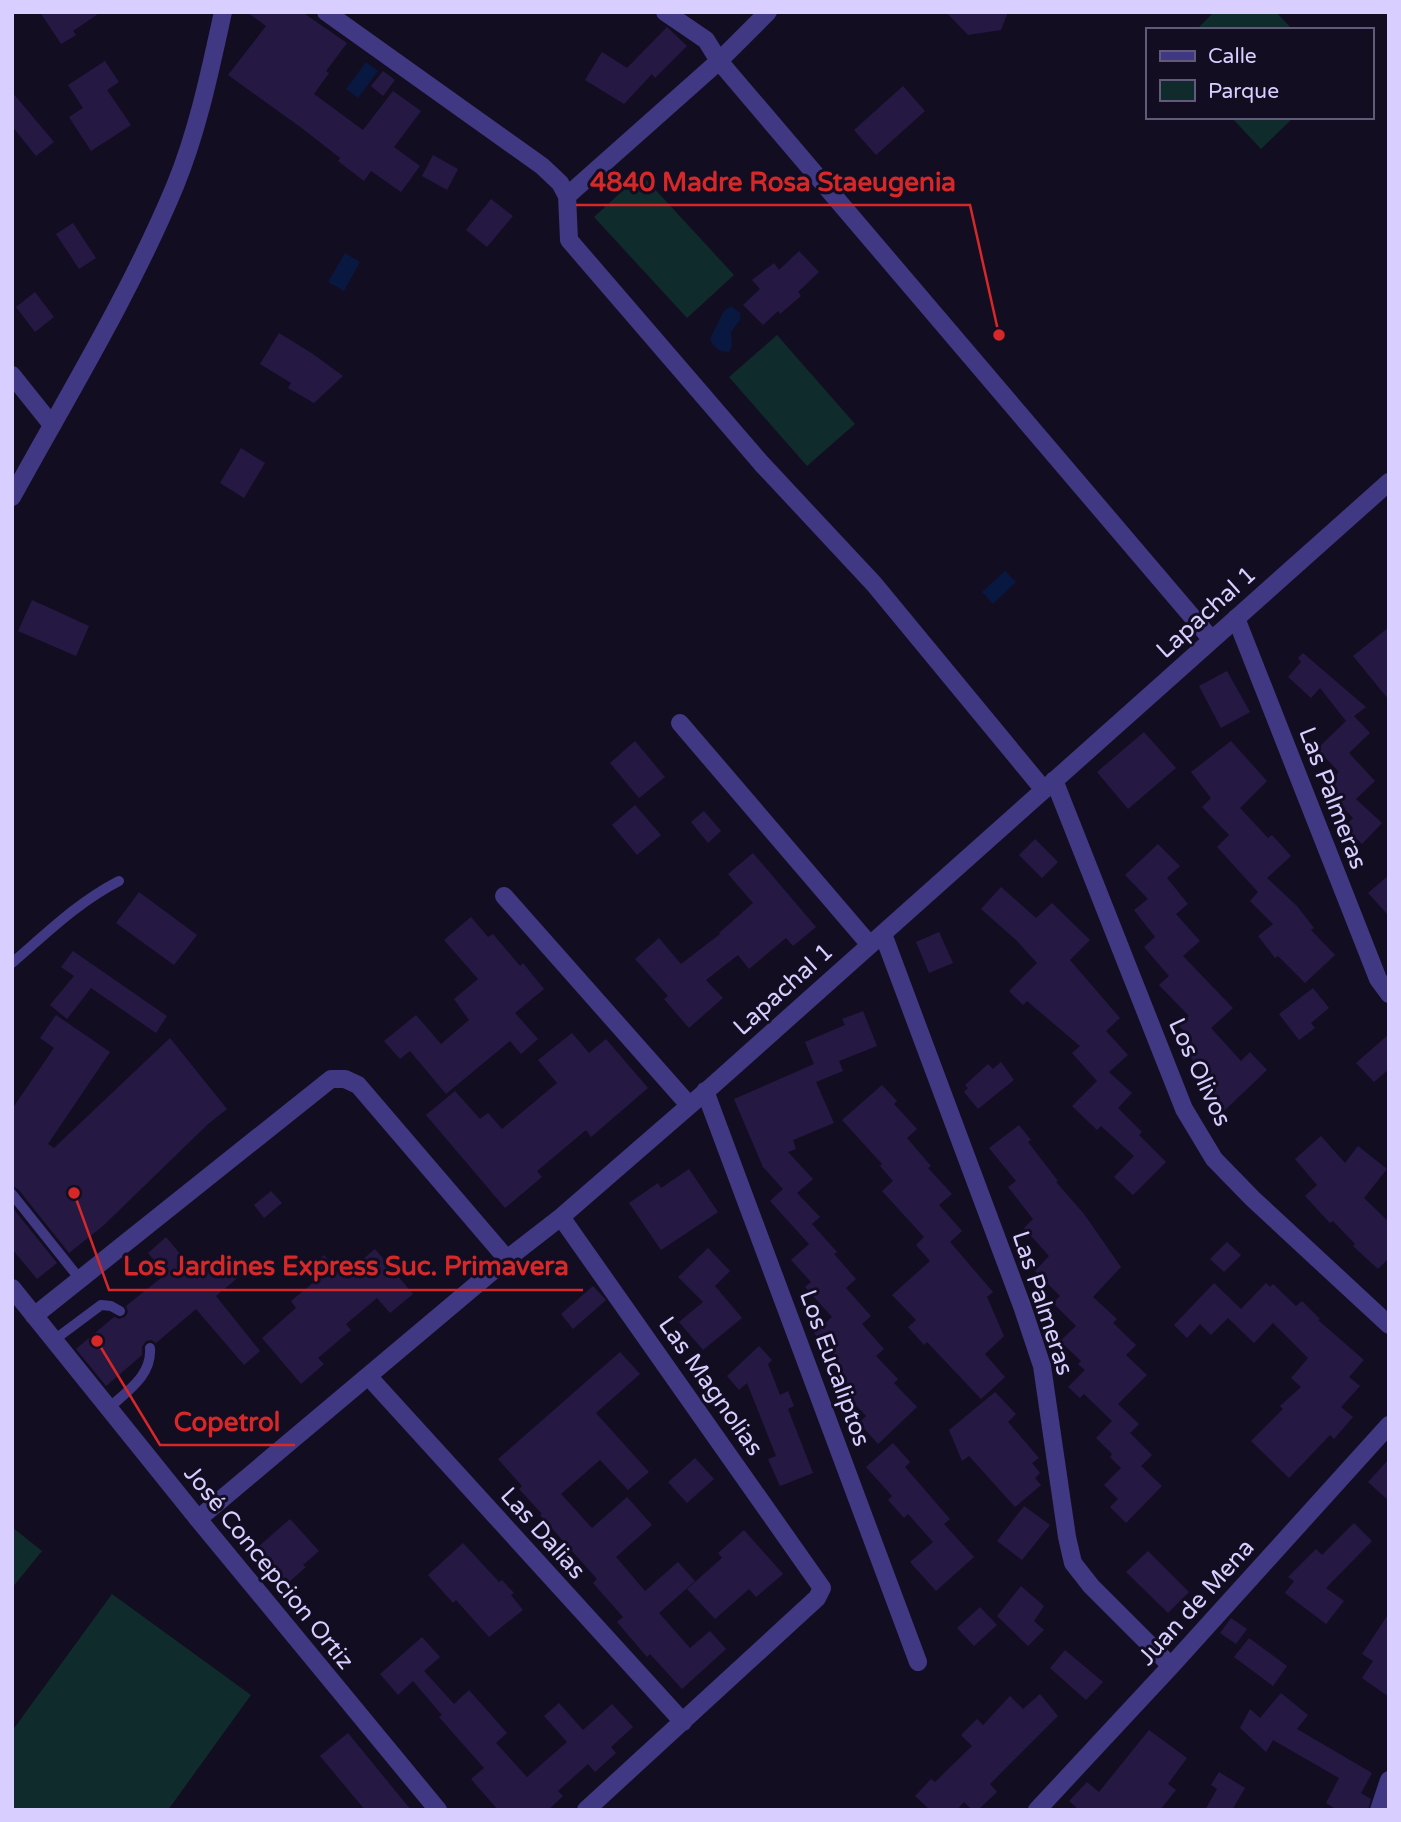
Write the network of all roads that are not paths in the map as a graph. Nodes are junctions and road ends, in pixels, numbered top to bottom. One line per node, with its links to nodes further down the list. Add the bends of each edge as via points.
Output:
1 (223, 12): 8 (street, via 202,106 175,186)
2 (326, 12): 6 (street, via 542,166 561,183)
3 (665, 12): 5 (street, via 706,40)
4 (768, 12): 5 (street)
5 (719, 61): 6 (street); 12 (street)
6 (567, 196): 14 (street, Los Olivos, via 569,240)
7 (12, 374): 8 (street)
8 (52, 425): 10 (street)
9 (1389, 482): 11 (street, Lapachal 1)
10 (12, 497)
11 (1236, 618): 12 (street, Lapachal 1); 19 (street, Las Palmeras, via 1378,979)
12 (1212, 640): 14 (street, Lapachal 1)
13 (680, 723): 17 (street)
14 (1049, 785): 17 (street, Lapachal 1); 29 (street, Los Olivos, via 1184,1109 1214,1159)
15 (119, 881): 18 (lane, via 75,908)
16 (504, 897): 21 (street)
17 (876, 939): 20 (street, Lapachal 1); 37 (street, Las Palmeras, via 1042,1366 1073,1563)
18 (12, 962)
19 (1389, 994)
20 (705, 1091): 21 (street, Lapachal 1); 36 (street, Los Eucaliptos)
21 (689, 1105): 23 (street, Lapachal 1)
22 (12, 1194): 25 (lane)
23 (561, 1217): 24 (street, Lapachal 1); 38 (street, Las Magnolias, via 821,1584 817,1598)
24 (507, 1259): 25 (street, via 358,1085 338,1078); 32 (street, Lapachal 1)
25 (79, 1278): 28 (street)
26 (12, 1288): 28 (street, José Concepcion Ortiz)
27 (120, 1311): 30 (lane, via 101,1305)
28 (34, 1316): 30 (street, José Concepcion Ortiz)
29 (1389, 1325)
30 (54, 1340): 33 (street, José Concepcion Ortiz)
31 (150, 1348): 33 (lane, via 146,1373)
32 (368, 1376): 35 (street, Lapachal 1); 38 (street, Las Dalias)
33 (109, 1408): 35 (street, José Concepcion Ortiz)
34 (1389, 1425): 37 (street, Juan de Mena)
35 (198, 1519): 40 (street, José Concepcion Ortiz)
36 (918, 1662)
37 (1171, 1666): 42 (street, Juan de Mena)
38 (683, 1722): 41 (street)
39 (1389, 1780): 43 (street)
40 (438, 1810)
41 (586, 1810)
42 (1037, 1810)
43 (1380, 1810)

